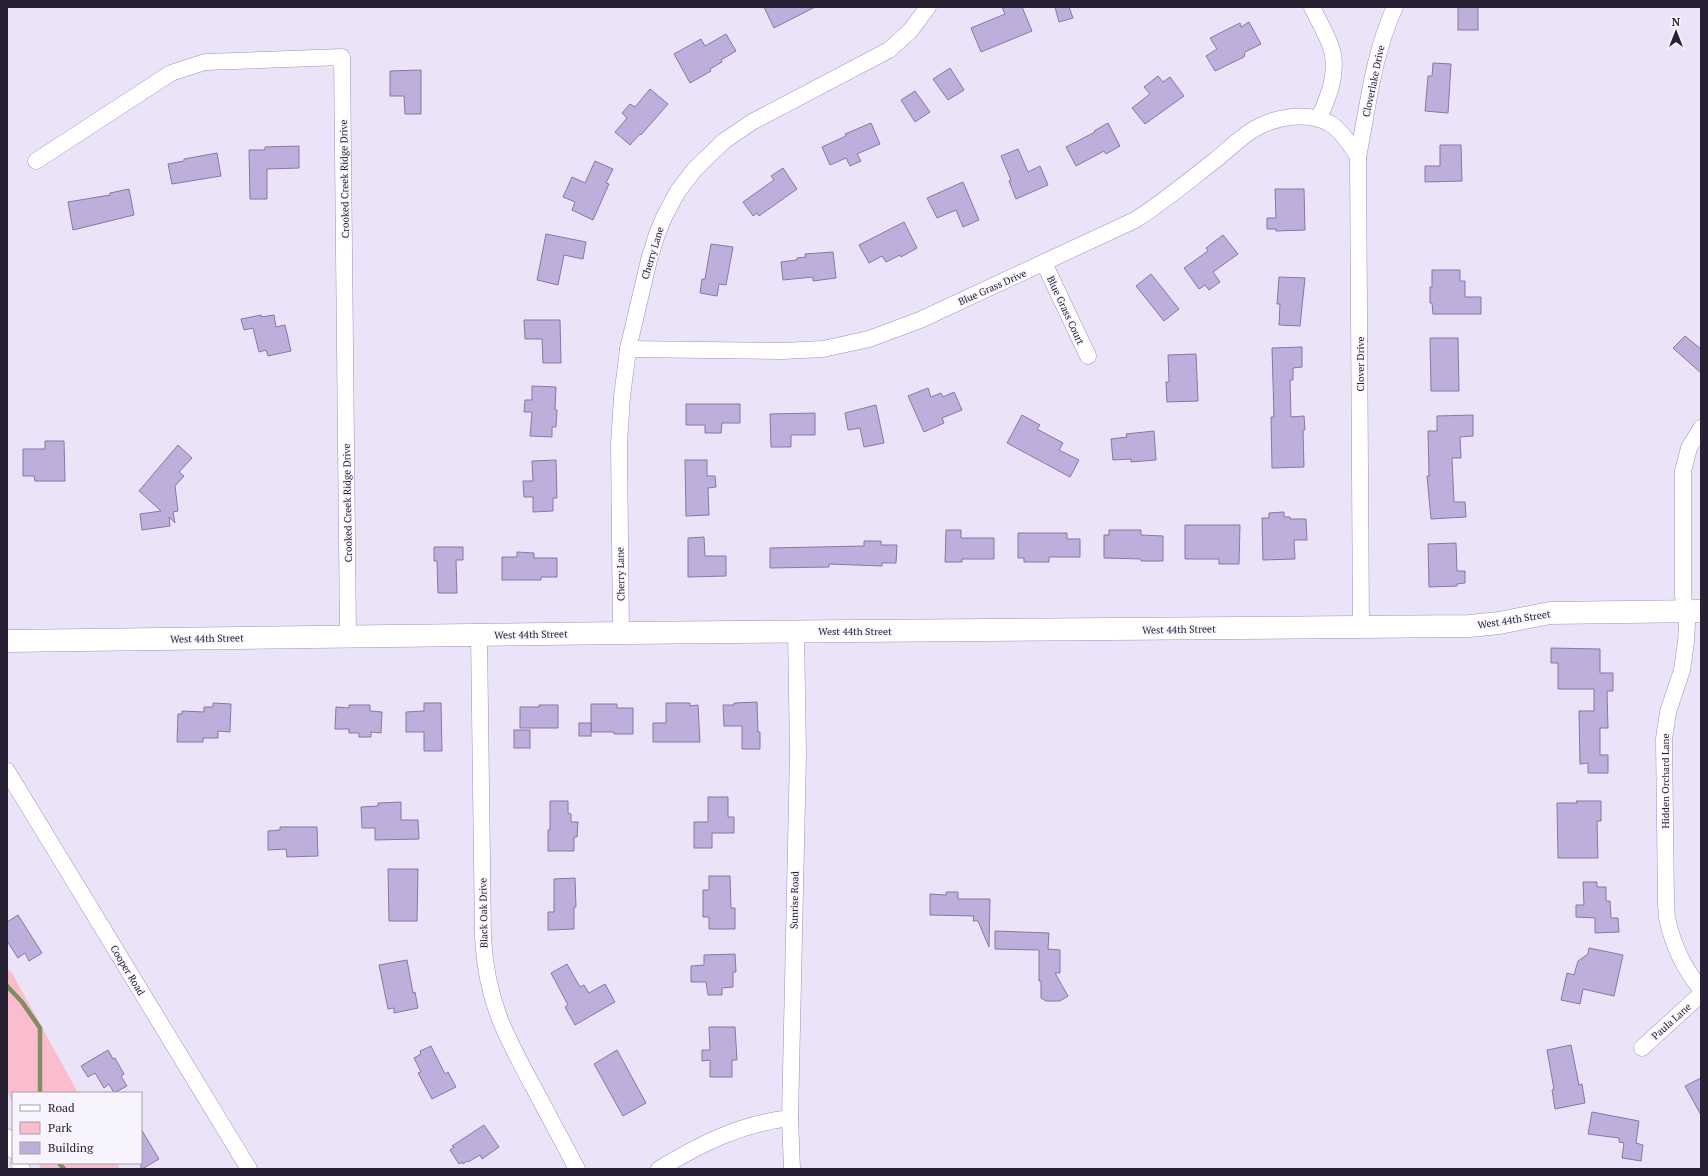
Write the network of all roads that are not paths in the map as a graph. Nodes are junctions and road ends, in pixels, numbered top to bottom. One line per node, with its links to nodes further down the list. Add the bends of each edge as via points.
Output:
1 (928, 7): 8 (street, Cherry Lane, via 910,32 889,50 752,122 724,141 695,169 678,191 657,234)
2 (1312, 7): 4 (street, via 1331,46 1334,60 1333,80)
3 (1395, 7): 5 (street, Cloverlake Drive, via 1379,50)
4 (1319, 118): 5 (street, via 1335,128); 7 (street, Blue Grass Drive, via 1285,118 1255,129 1158,205 1112,232)
5 (1358, 157): 12 (street, Clover Drive)
6 (36, 161): 16 (street, Crooked Creek Ridge Drive, via 171,73 205,62 342,57)
7 (1044, 263): 8 (street, Blue Grass Drive, via 895,331 843,345 783,351); 9 (street, Blue Grass Court)
8 (628, 349): 14 (street, Cherry Lane, via 619,431)
9 (1088, 356)
10 (1701, 428): 11 (street, Hidden Orchard Lane, via 1689,448 1683,471 1683,595)
11 (1693, 612): 12 (street, West 44th Street, via 1550,613 1480,626); 19 (street, Hidden Orchard Lane, via 1687,623 1685,652 1668,712 1664,739 1666,904 1670,932 1677,951)
12 (1361, 628): 13 (street, West 44th Street)
13 (796, 631): 14 (street, West 44th Street); 22 (street, Sunrise Road, via 798,754)
14 (621, 633): 15 (street, West 44th Street)
15 (479, 635): 16 (street, West 44th Street); 26 (street, Black Oak Drive, via 483,937 487,977 503,1029)
16 (348, 636): 17 (street, West 44th Street)
17 (7, 641)
18 (7, 771): 25 (street, Cooper Road)
19 (1701, 989)
20 (1701, 994): 21 (street, Paula Lane)
21 (1642, 1048)
22 (790, 1118): 27 (street, via 771,1120 734,1131 696,1147); 28 (street, Sunrise Road)
23 (7, 1137): 24 (street)
24 (12, 1148)
25 (249, 1169)
26 (577, 1169)
27 (659, 1169)
28 (792, 1169)

